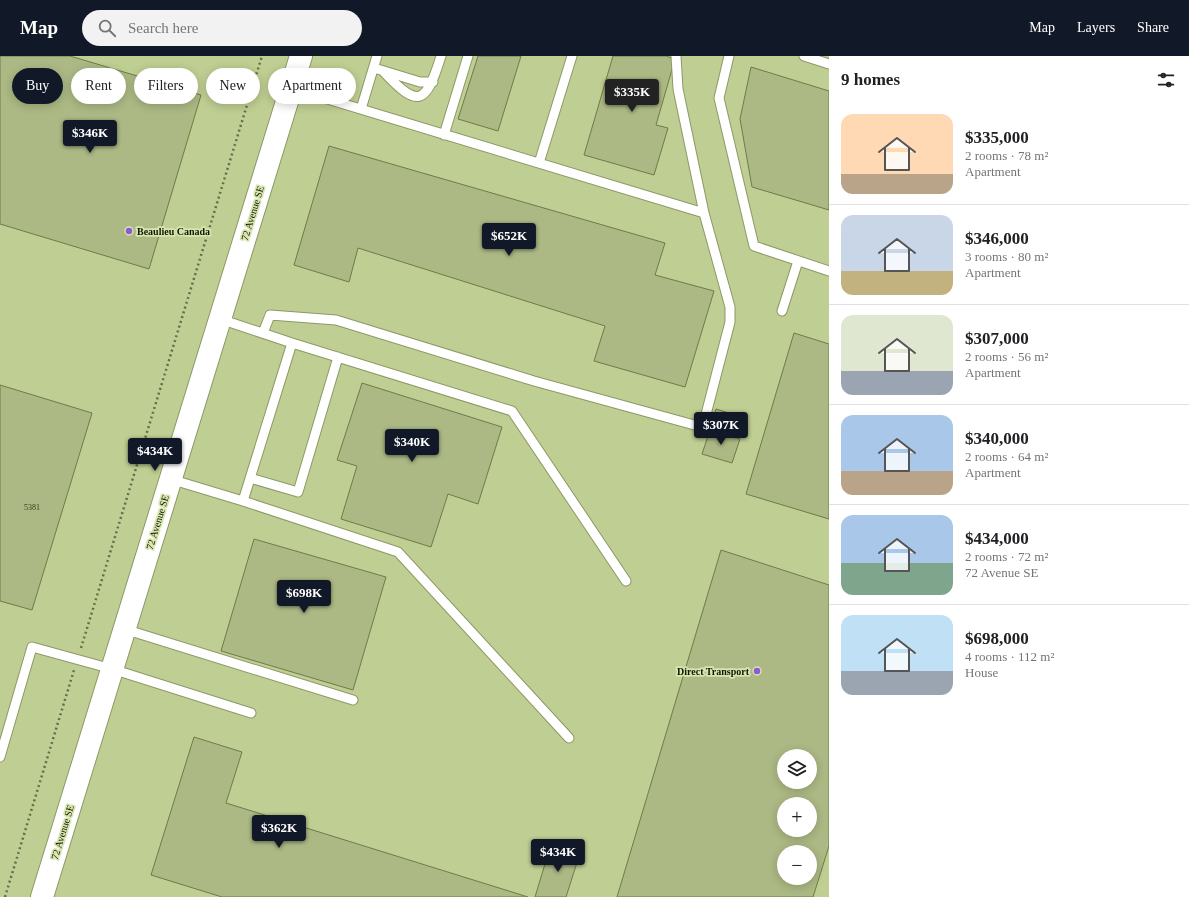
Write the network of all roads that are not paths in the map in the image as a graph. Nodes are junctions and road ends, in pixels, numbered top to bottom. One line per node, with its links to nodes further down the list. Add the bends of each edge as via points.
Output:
1 (300, 56): 10 (street, 72 Avenue SE)
2 (377, 56): 11 (lane)
3 (441, 56): 13 (lane)
4 (468, 56): 17 (lane)
5 (572, 56): 18 (lane)
6 (676, 56): 19 (lane, via 678,89)
7 (729, 56): 20 (lane, via 719,98 754,246)
8 (804, 56): 9 (lane)
9 (829, 64)
10 (297, 68)
11 (374, 68): 12 (lane); 16 (lane)
12 (383, 71): 13 (lane, via 420,82); 13 (lane, via 411,97 424,94)
13 (433, 82)
14 (286, 104): 23 (street, 72 Avenue SE)
15 (344, 104): 16 (lane)
16 (361, 109): 17 (lane)
17 (444, 135): 18 (lane)
18 (539, 163): 19 (lane)
19 (704, 213): 24 (lane, via 730,307 730,322 704,422 698,426 534,381 336,320 270,315)
20 (798, 261): 21 (lane); 22 (lane)
21 (829, 271)
22 (782, 311)
23 (220, 319): 24 (lane); 28 (street, 72 Avenue SE)
24 (263, 333): 25 (lane)
25 (292, 343): 26 (lane); 27 (lane)
26 (338, 357): 27 (lane, via 298,492); 30 (lane, via 512,411)
27 (250, 478): 29 (lane)
28 (170, 479): 29 (lane); 31 (street, 72 Avenue SE)
29 (243, 501): 35 (lane, via 398,552)
30 (626, 581)
31 (124, 629): 32 (street, 72 Avenue SE); 33 (lane)
32 (112, 669): 34 (lane); 36 (lane, via 32,647); 37 (street, 72 Avenue SE)
33 (353, 700)
34 (251, 713)
35 (569, 738)
36 (0, 757)
37 (42, 897)

